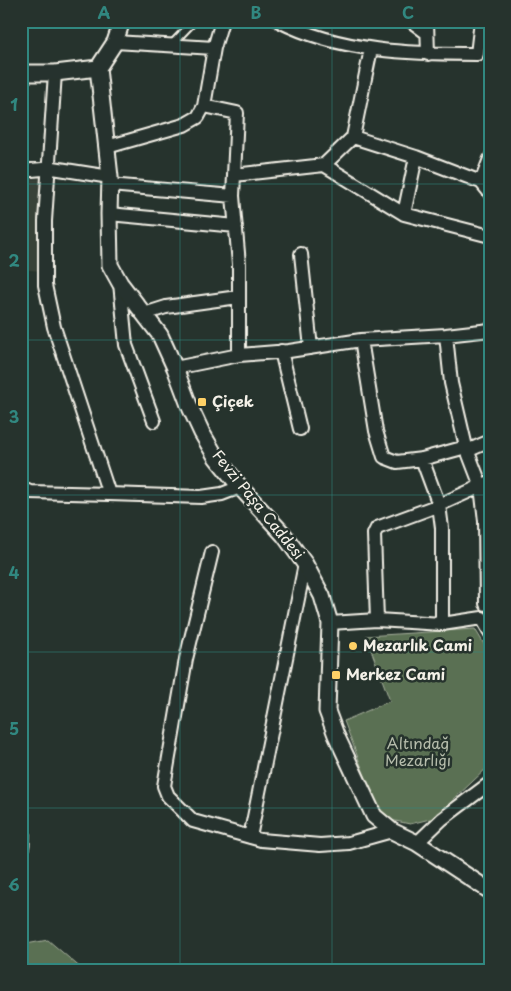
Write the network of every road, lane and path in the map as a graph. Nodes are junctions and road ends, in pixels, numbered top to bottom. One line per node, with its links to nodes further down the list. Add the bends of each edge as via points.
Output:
1 (122, 21): 8 (street)
2 (194, 21): 9 (lane)
3 (222, 21): 10 (street)
4 (279, 21): 11 (street, via 302,33)
5 (411, 21): 7 (street)
6 (481, 21): 12 (street, via 477,54)
7 (427, 27): 12 (street)
8 (115, 42): 9 (street); 13 (street)
9 (172, 45): 10 (street)
10 (214, 48): 16 (street)
11 (371, 49): 12 (street); 17 (street)
12 (428, 54)
13 (98, 68): 15 (street); 18 (street, Fevzi Paşa Caddesi)
14 (21, 73): 15 (street)
15 (55, 74): 22 (street)
16 (204, 106): 18 (street, via 198,117 184,124); 24 (street, via 237,113)
17 (354, 137): 19 (street); 21 (street)
18 (107, 147): 25 (street, Fevzi Paşa Caddesi)
19 (416, 157): 26 (street); 30 (street)
20 (490, 159): 26 (street)
21 (324, 165): 24 (street); 30 (street)
22 (49, 168): 23 (street); 25 (street); 52 (street, via 45,285 54,327)
23 (21, 171)
24 (234, 174): 28 (street)
25 (110, 181): 28 (street); 29 (street, Fevzi Paşa Caddesi)
26 (481, 182): 27 (street)
27 (490, 193)
28 (233, 196): 31 (street)
29 (109, 214): 31 (street); 34 (street, Fevzi Paşa Caddesi, via 110,264)
30 (404, 214): 32 (street)
31 (236, 226): 35 (street)
32 (490, 236)
33 (301, 254): 40 (street)
34 (120, 283): 36 (street, Fevzi Paşa Caddesi); 44 (street, via 126,345)
35 (238, 297): 36 (street, via 166,307); 42 (street)
36 (144, 314): 43 (street, Fevzi Paşa Caddesi, via 160,336)
37 (490, 330): 38 (street)
38 (446, 335): 39 (street); 47 (street, via 451,383)
39 (361, 340): 40 (street); 48 (street, via 376,431 384,457 397,462)
40 (311, 348): 41 (street)
41 (281, 351): 42 (street); 45 (street)
42 (239, 355): 43 (street)
43 (175, 368): 51 (street, Fevzi Paşa Caddesi, via 202,433)
44 (154, 421)
45 (300, 429)
46 (490, 442): 47 (street)
47 (467, 449): 48 (street); 49 (street)
48 (422, 459): 53 (street)
49 (485, 484): 53 (street); 56 (street)
50 (21, 488): 52 (street, via 30,492)
51 (240, 488): 52 (street, via 201,497); 55 (street, Fevzi Paşa Caddesi)
52 (109, 494)
53 (439, 505): 58 (street, via 377,528 374,534); 60 (street)
54 (212, 552): 65 (street, via 186,659 164,786 168,796 193,821)
55 (306, 564): 59 (street, Fevzi Paşa Caddesi, via 322,596); 65 (street)
56 (488, 604): 57 (street)
57 (482, 618): 60 (street); 61 (street)
58 (377, 620): 59 (street); 60 (street)
59 (330, 623): 64 (street, Fevzi Paşa Caddesi, via 327,711 374,816)
60 (442, 624)
61 (490, 632)
62 (490, 783): 66 (street, via 442,819)
63 (21, 802): 67 (lane, via 26,819 26,846)
64 (392, 830): 65 (street, via 349,843 320,846); 66 (street, Fevzi Paşa Caddesi)
65 (250, 837)
66 (417, 843): 68 (street, Fevzi Paşa Caddesi)
67 (21, 874)
68 (488, 886)

